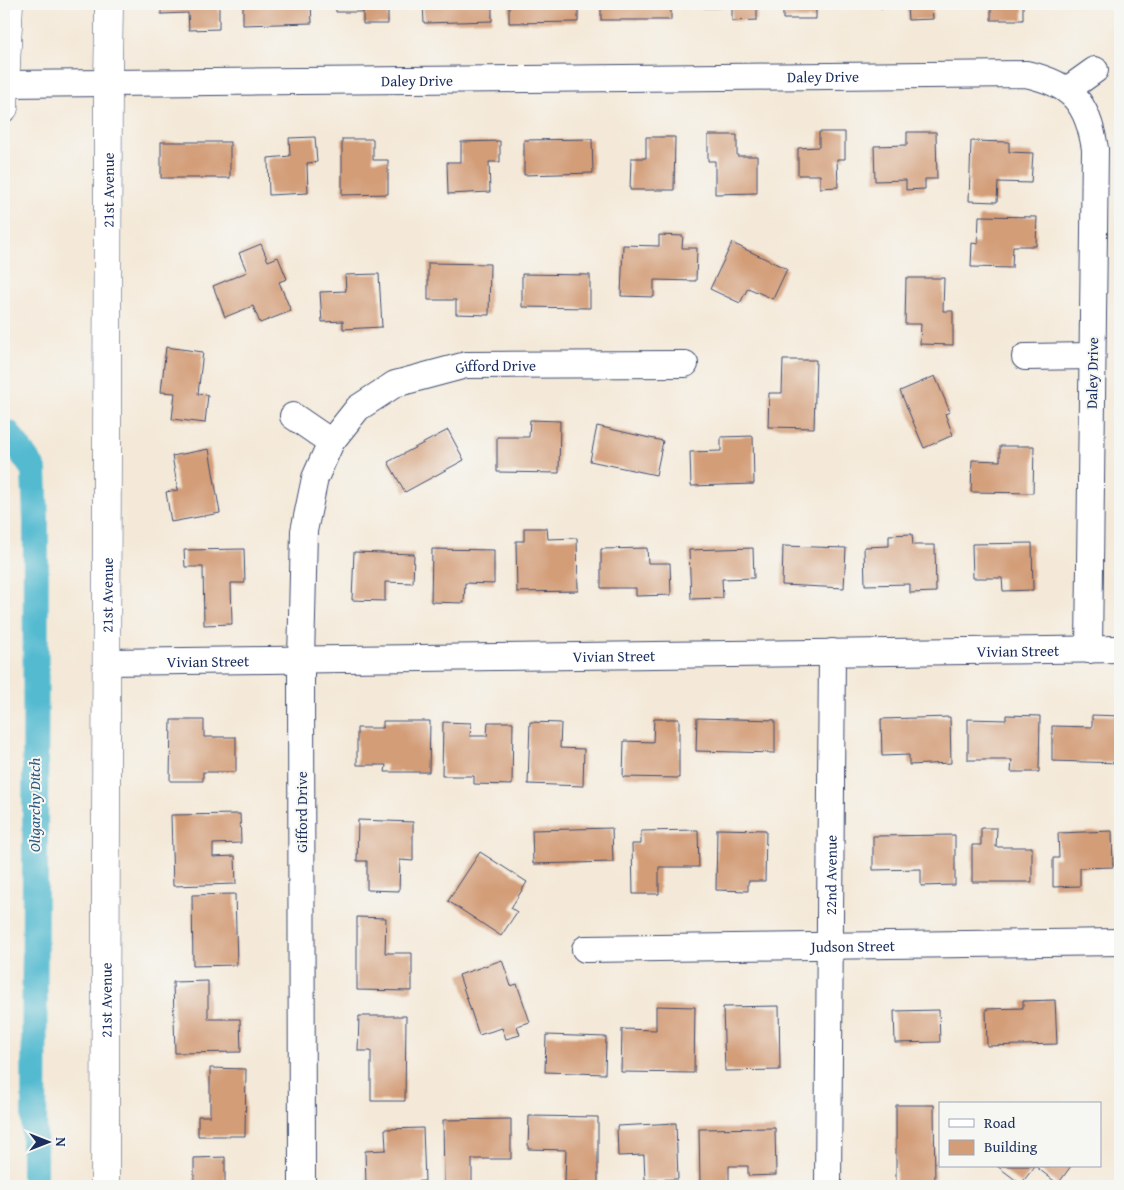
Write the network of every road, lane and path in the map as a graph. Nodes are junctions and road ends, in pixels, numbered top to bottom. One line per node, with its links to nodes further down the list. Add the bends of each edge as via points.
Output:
1 (9, 4): 6 (street)
2 (110, 4): 4 (street, 21st Avenue)
3 (1095, 70): 5 (street)
4 (108, 82): 5 (street, Daley Drive, via 1026,74 1048,79); 6 (street, Daley Drive); 16 (street, 21st Avenue)
5 (1067, 90): 7 (street, Daley Drive, via 1081,106 1091,126 1094,149)
6 (5, 96)
7 (1092, 356): 8 (street); 12 (street, Daley Drive)
8 (1025, 357)
9 (685, 364): 11 (street, Gifford Drive, via 466,365 395,384 358,408)
10 (293, 416): 11 (street)
11 (331, 442): 15 (street, Gifford Drive, via 315,478 304,530)
12 (1089, 650): 13 (street, Vivian Street); 14 (street, Vivian Street)
13 (1120, 650)
14 (832, 652): 15 (street, Vivian Street); 18 (street, 22nd Avenue)
15 (301, 660): 16 (street, Vivian Street); 21 (street, Gifford Drive)
16 (106, 662): 20 (street, 21st Avenue)
17 (1120, 942): 18 (street, Judson Street)
18 (831, 946): 19 (street, Judson Street); 22 (street, 22nd Avenue)
19 (585, 949)
20 (105, 1186)
21 (302, 1186)
22 (828, 1186)

